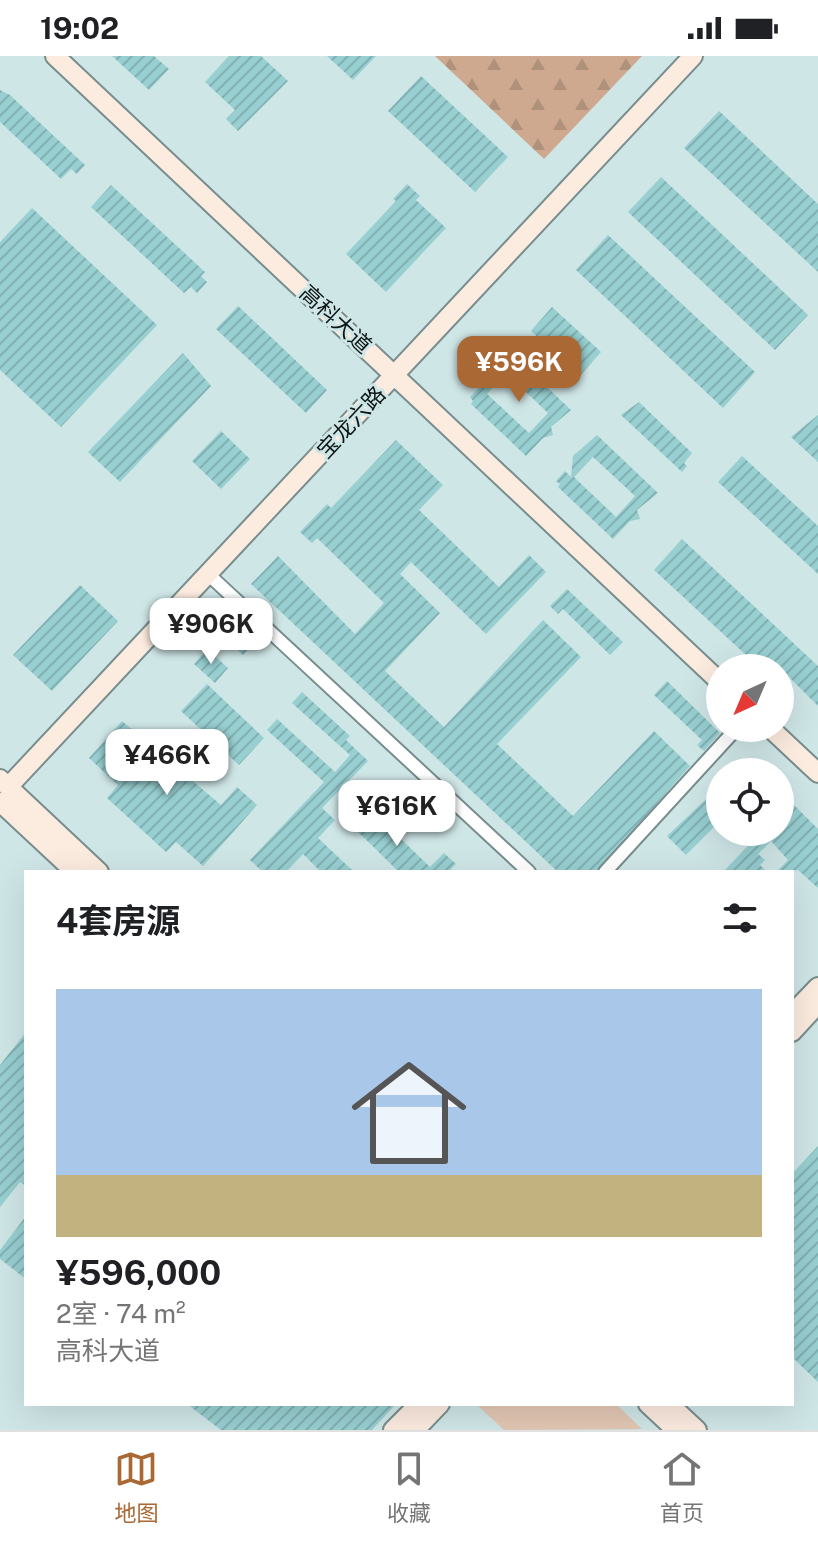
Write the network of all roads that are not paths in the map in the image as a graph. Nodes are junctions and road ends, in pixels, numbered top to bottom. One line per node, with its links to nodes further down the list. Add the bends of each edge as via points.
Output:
1 (55, 56): 3 (street, 高科大道)
2 (693, 56): 3 (street, 宝龙六路)
3 (395, 374): 4 (street, 宝龙六路); 5 (street, 高科大道)
4 (208, 574): 9 (street, 宝龙六路); 12 (street)
5 (706, 669)
6 (724, 742): 13 (street)
7 (785, 742): 8 (street)
8 (818, 773)
9 (3, 790): 10 (street); 11 (street)
10 (73, 870)
11 (97, 870)
12 (527, 870)
13 (607, 870)
14 (818, 987): 16 (street)
15 (818, 1004): 17 (street)
16 (794, 1012)
17 (794, 1030)
18 (417, 1406): 22 (street)
19 (438, 1406): 23 (street)
20 (650, 1406): 24 (street)
21 (671, 1406): 25 (street)
22 (393, 1430)
23 (415, 1430)
24 (676, 1430)
25 (697, 1430)

